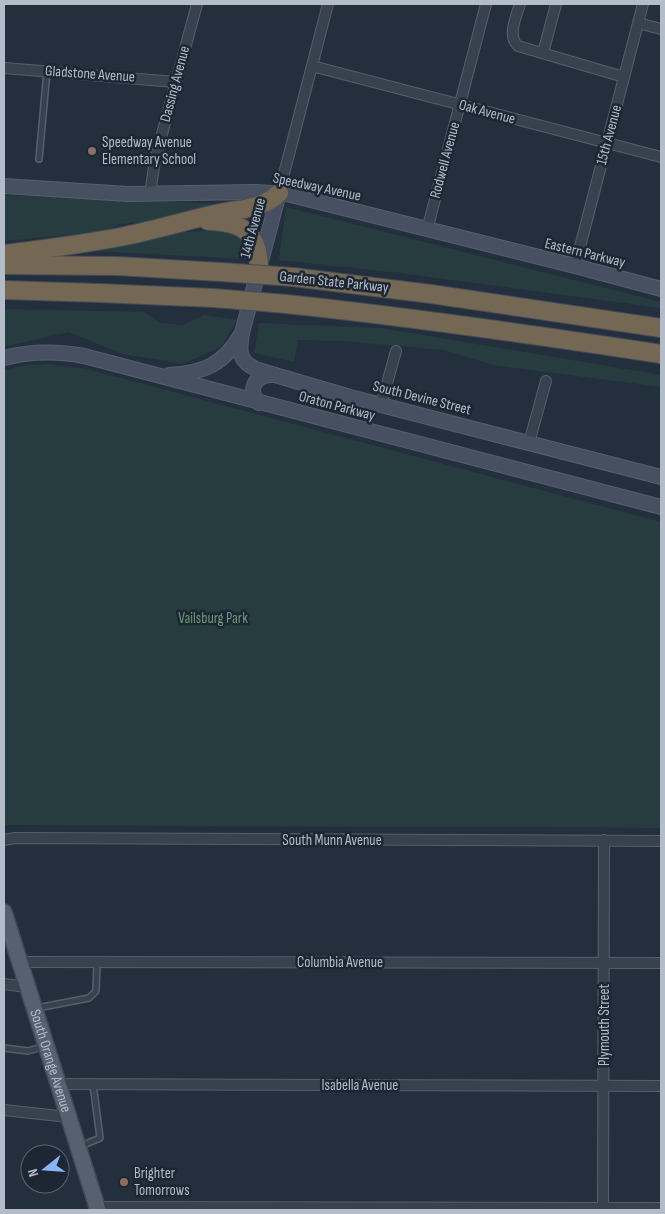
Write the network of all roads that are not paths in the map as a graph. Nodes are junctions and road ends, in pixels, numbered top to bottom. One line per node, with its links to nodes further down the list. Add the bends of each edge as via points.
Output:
1 (197, 4): 14 (street, Dassing Avenue)
2 (328, 4): 10 (street, 14th Avenue)
3 (486, 4): 15 (street, Rodwell Avenue)
4 (520, 4): 9 (street, via 512,37 514,43)
5 (556, 4): 9 (street)
6 (643, 4): 7 (street, 15th Avenue)
7 (638, 23): 8 (street); 13 (street, 15th Avenue)
8 (661, 29)
9 (543, 54): 13 (street)
10 (312, 66): 15 (street, Oak Avenue); 20 (street, 14th Avenue)
11 (4, 68): 12 (street, Gladstone Avenue)
12 (47, 71): 14 (street, Gladstone Avenue); 18 (lane)
13 (624, 77): 16 (street, 15th Avenue)
14 (176, 82): 21 (street, Dassing Avenue, via 155,160)
15 (460, 105): 16 (street, Oak Avenue); 23 (street, Rodwell Avenue)
16 (607, 143): 17 (street, Oak Avenue); 28 (street, 15th Avenue)
17 (661, 157)
18 (39, 158)
19 (4, 186): 21 (main road, Speedway Avenue)
20 (279, 193): 21 (main road, Speedway Avenue); 22 (highway, via 259,206); 23 (main road, Speedway Avenue); 27 (main road, 14th Avenue)
21 (150, 194)
22 (182, 222): 25 (highway, via 97,241); 27 (highway, via 222,222 241,227 253,238)
23 (427, 230): 24 (main road, Speedway Avenue)
24 (500, 248): 28 (main road, Eastern Parkway)
25 (4, 254)
26 (4, 265): 31 (highway, Garden State Parkway, bridge, via 117,266 293,277)
27 (259, 266): 32 (main road, 14th Avenue)
28 (575, 266): 29 (main road, Eastern Parkway)
29 (661, 289)
30 (4, 290): 33 (highway, Garden State Parkway, bridge, via 286,304)
31 (661, 328)
32 (242, 333): 38 (main road, 14th Avenue, via 228,354 209,367 187,373); 39 (main road, South Devine Street, via 240,349 244,362)
33 (576, 342): 35 (highway, Garden State Parkway); 37 (highway)
34 (396, 351): 42 (street)
35 (661, 354)
36 (4, 357): 38 (main road, Oraton Parkway, via 48,351)
37 (661, 362)
38 (156, 374): 41 (main road, Oraton Parkway)
39 (275, 375): 41 (main road, via 265,375 255,382 252,390); 42 (main road, South Devine Street)
40 (546, 380): 43 (street)
41 (259, 403): 45 (main road, Oraton Parkway)
42 (381, 405): 43 (main road, South Devine Street)
43 (530, 443): 44 (main road, South Devine Street)
44 (658, 478)
45 (661, 507)
46 (4, 840): 47 (street, South Munn Avenue)
47 (604, 840): 48 (street, South Munn Avenue); 52 (street, Plymouth Street)
48 (661, 841)
49 (4, 912): 50 (main road, South Orange Avenue)
50 (20, 962): 51 (street, Columbia Avenue); 55 (main road, South Orange Avenue)
51 (97, 962): 52 (street, Columbia Avenue); 56 (lane, via 96,991 89,998)
52 (604, 963): 53 (street, Columbia Avenue); 61 (street, Plymouth Street)
53 (661, 963)
54 (4, 984): 55 (street)
55 (27, 987): 56 (main road, South Orange Avenue)
56 (34, 1008): 57 (main road, South Orange Avenue)
57 (46, 1046): 58 (lane, via 28,1051); 59 (main road, South Orange Avenue)
58 (4, 1048)
59 (58, 1084): 60 (street, Isabella Avenue); 64 (main road, South Orange Avenue)
60 (93, 1084): 61 (street, Isabella Avenue); 65 (lane, via 100,1138)
61 (603, 1086): 62 (street, Isabella Avenue); 71 (street, Plymouth Street)
62 (661, 1086)
63 (4, 1110): 64 (street)
64 (68, 1117): 65 (main road, South Orange Avenue)
65 (78, 1148): 66 (main road, South Orange Avenue)
66 (97, 1208): 67 (street)
67 (156, 1208): 69 (street)
68 (661, 1208): 71 (street)
69 (359, 1209): 70 (street)
70 (482, 1209): 71 (street)
71 (603, 1209)

